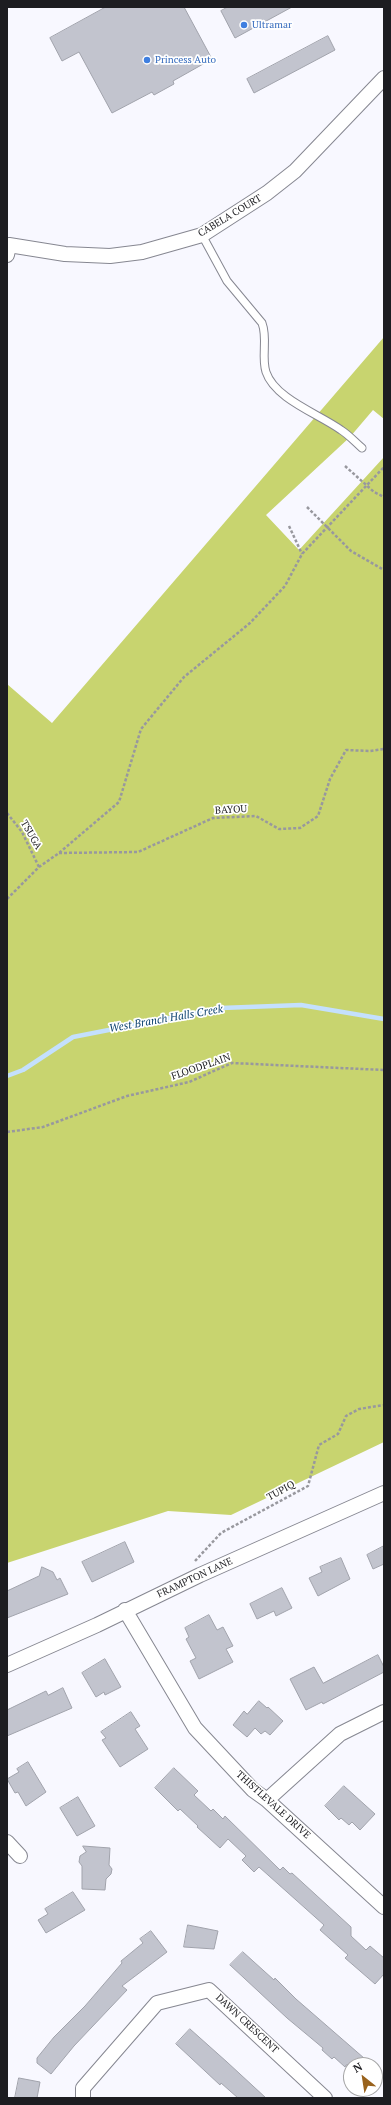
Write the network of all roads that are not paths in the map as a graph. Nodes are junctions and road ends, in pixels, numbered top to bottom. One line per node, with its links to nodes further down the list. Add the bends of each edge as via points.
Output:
1 (384, 78): 2 (street, CABELA COURT, via 294,171 268,193)
2 (202, 235): 3 (street, CABELA COURT, via 142,252 110,256); 4 (lane, via 228,281 262,323 265,331 266,373 276,387 289,399 341,430)
3 (8, 248)
4 (362, 448)
5 (384, 1493): 6 (street, FRAMPTON LANE)
6 (125, 1610): 7 (street, FRAMPTON LANE); 9 (street, THISTLEVALE DRIVE, via 195,1728 253,1790)
7 (7, 1665)
8 (384, 1712): 9 (street, via 340,1734)
9 (267, 1800): 12 (street, THISTLEVALE DRIVE)
10 (7, 1842): 11 (street)
11 (20, 1856)
12 (384, 1907)
13 (83, 2098): 14 (street, DAWN CRESCENT, via 83,2088 157,2003 209,1990)
14 (325, 2098)

